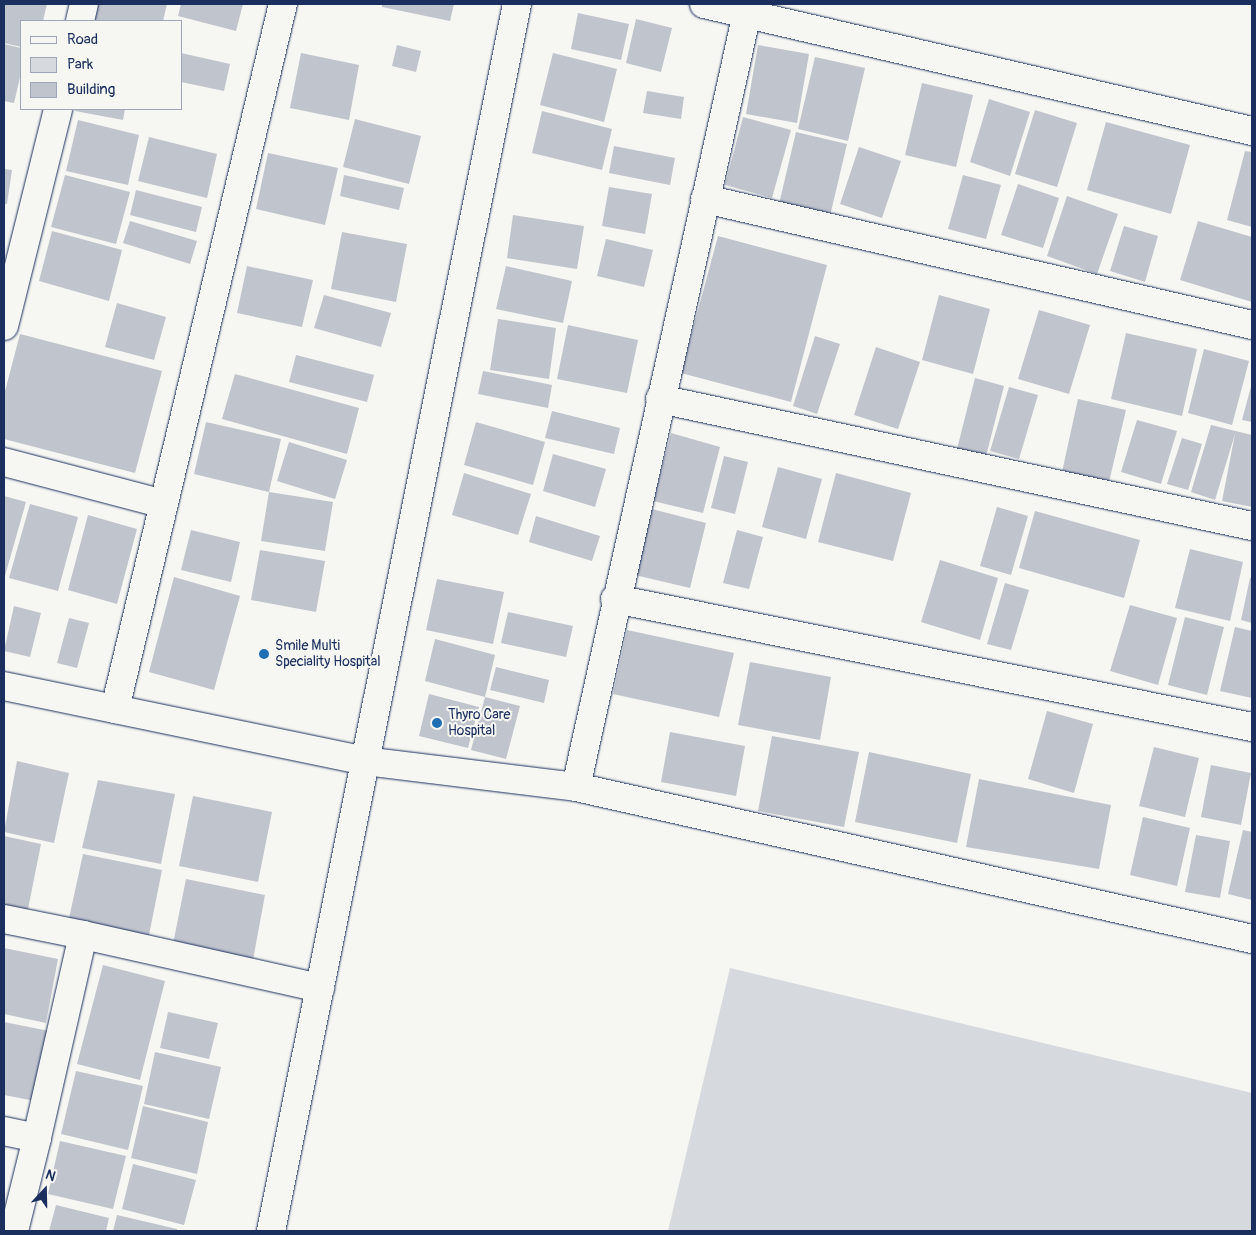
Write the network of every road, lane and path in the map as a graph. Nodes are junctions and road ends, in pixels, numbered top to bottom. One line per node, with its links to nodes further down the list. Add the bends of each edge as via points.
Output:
1 (84, 4): 6 (street)
2 (283, 4): 14 (street)
3 (518, 4): 20 (street)
4 (704, 4): 5 (street)
5 (748, 9): 8 (street); 9 (street)
6 (80, 20)
7 (58, 110): 11 (street)
8 (1252, 131)
9 (705, 199): 10 (street); 12 (street)
10 (1252, 325)
11 (4, 326)
12 (660, 399): 15 (street); 16 (street)
13 (4, 462): 14 (street)
14 (164, 504): 18 (street)
15 (1252, 526)
16 (615, 599): 19 (street); 21 (street)
17 (4, 686): 18 (street)
18 (115, 709): 20 (street)
19 (1252, 727)
20 (365, 761): 21 (street); 25 (street)
21 (576, 788): 24 (street)
22 (4, 919): 23 (street)
23 (84, 935): 25 (street); 27 (street)
24 (1252, 939)
25 (320, 988): 29 (street)
26 (4, 1131): 27 (street)
27 (37, 1138): 28 (street)
28 (14, 1231)
29 (271, 1231)

